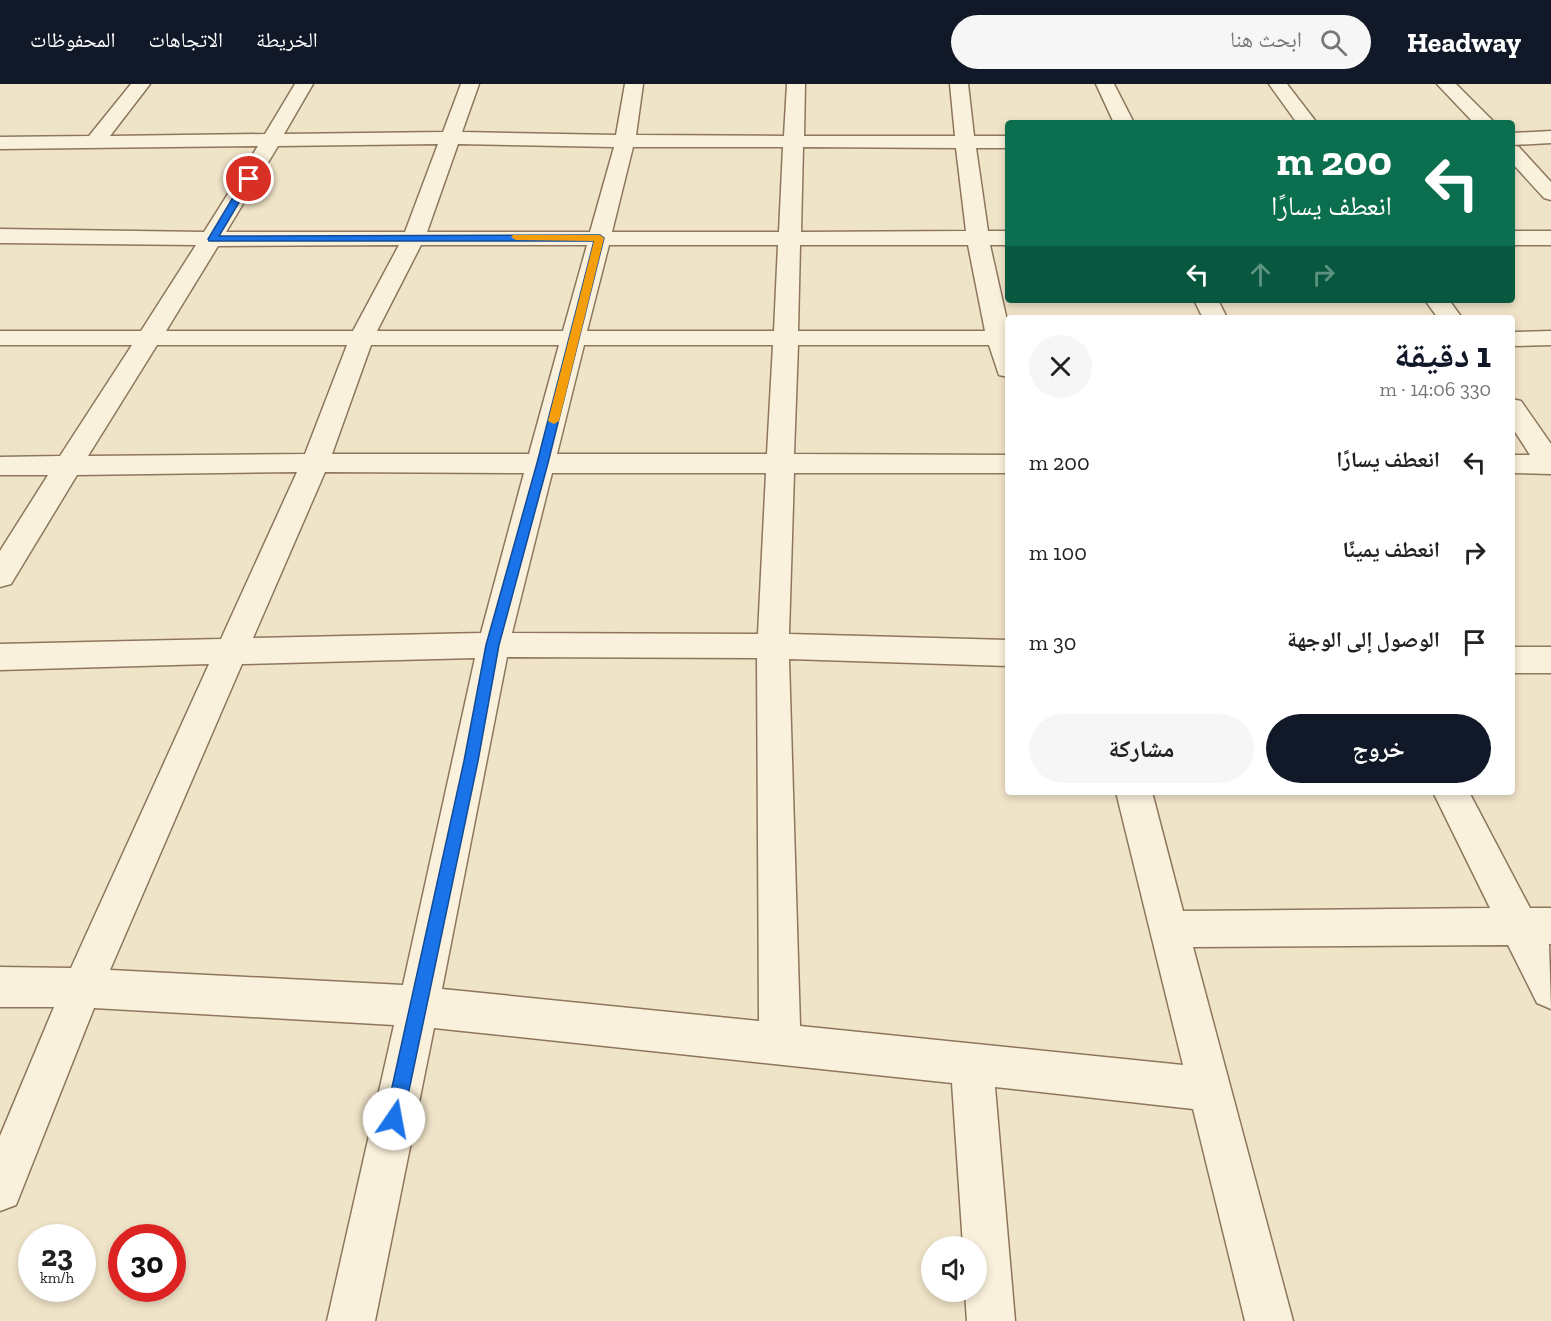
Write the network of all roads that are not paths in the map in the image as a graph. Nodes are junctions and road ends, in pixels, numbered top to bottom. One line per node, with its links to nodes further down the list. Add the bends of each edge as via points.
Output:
1 (141, 84): 18 (street)
2 (304, 84): 15 (street)
3 (470, 84): 14 (street)
4 (634, 84): 17 (street)
5 (796, 84): 19 (street)
6 (959, 84): 20 (street)
7 (1105, 84): 10 (street)
8 (1278, 84): 11 (street)
9 (1446, 84): 12 (street)
10 (1123, 120)
11 (1305, 120)
12 (1482, 120)
13 (1551, 137): 16 (street)
14 (450, 138): 15 (street); 17 (street); 25 (street)
15 (272, 139): 18 (street); 33 (street)
16 (1515, 139)
17 (625, 141): 19 (street); 27 (street)
18 (95, 142): 22 (street)
19 (794, 142): 20 (street); 28 (street)
20 (965, 142): 21 (street); 29 (street)
21 (1005, 142)
22 (0, 143)
23 (1515, 154): 24 (street)
24 (1551, 194)
25 (414, 237): 27 (street); 33 (street); 35 (street)
26 (1551, 237): 31 (street)
27 (600, 238): 28 (street); 37 (street)
28 (788, 238): 29 (street); 38 (street)
29 (980, 238): 30 (street); 39 (street)
30 (1005, 238)
31 (1515, 238)
32 (2, 239): 33 (street)
33 (213, 239): 34 (street)
34 (147, 337): 35 (street); 36 (street); 49 (street)
35 (362, 337): 37 (street); 43 (street)
36 (0, 338)
37 (575, 338): 38 (street); 44 (street)
38 (785, 338): 39 (street); 45 (street)
39 (1003, 338)
40 (1551, 338): 41 (street)
41 (1515, 339)
42 (1515, 411): 48 (street)
43 (315, 463): 44 (street); 49 (street); 54 (street)
44 (543, 463): 45 (street); 52 (street)
45 (783, 464): 46 (street); 53 (street)
46 (1005, 464)
47 (1515, 464): 48 (street)
48 (1551, 464)
49 (67, 465): 50 (street); 51 (street)
50 (0, 466)
51 (0, 576)
52 (493, 645): 53 (street); 54 (street); 66 (street)
53 (773, 646): 55 (street); 67 (street)
54 (231, 652): 56 (street); 64 (street)
55 (1005, 653)
56 (0, 657)
57 (1515, 660): 58 (street)
58 (1551, 660)
59 (1135, 795): 62 (street)
60 (1453, 795): 61 (street)
61 (1534, 926): 62 (street); 65 (street)
62 (1171, 929): 69 (street)
63 (0, 987): 64 (street)
64 (82, 988): 66 (street); 70 (street)
65 (1551, 989)
66 (417, 1006): 67 (street); 71 (street)
67 (780, 1045): 68 (street)
68 (972, 1065): 69 (street); 72 (street)
69 (1208, 1089): 73 (street)
70 (0, 1189)
71 (351, 1321)
72 (991, 1321)
73 (1269, 1321)

